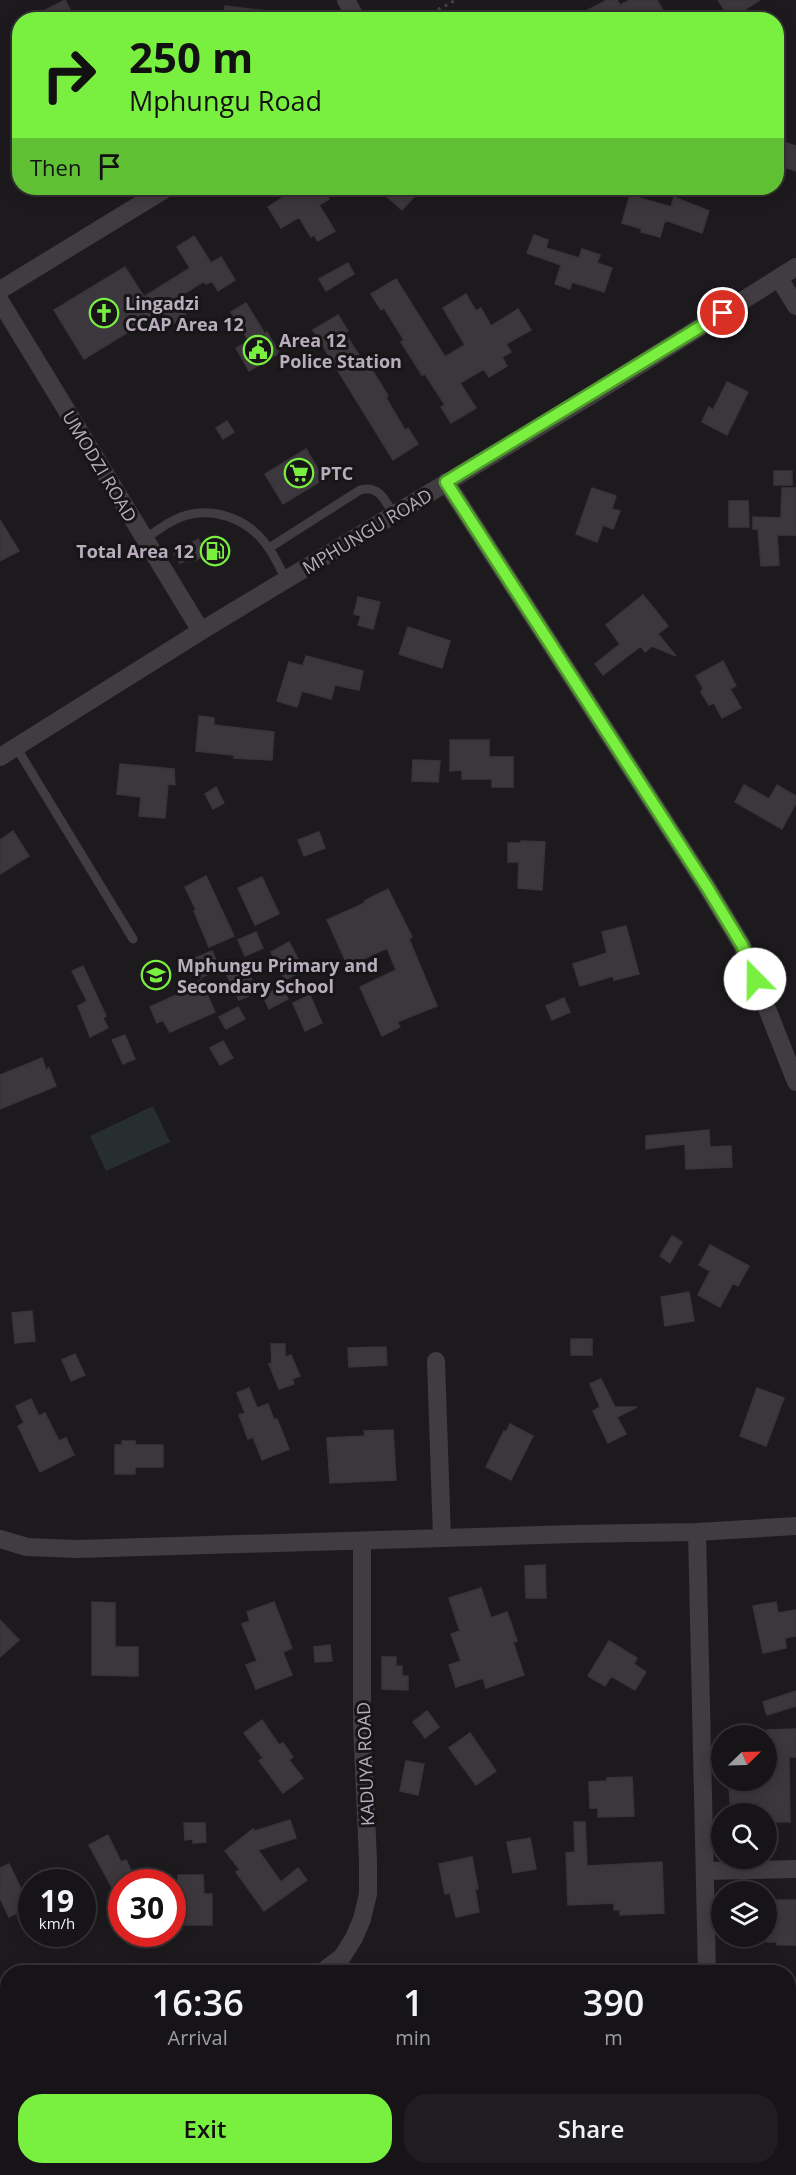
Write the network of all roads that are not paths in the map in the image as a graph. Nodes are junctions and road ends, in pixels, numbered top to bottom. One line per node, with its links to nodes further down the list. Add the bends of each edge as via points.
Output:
1 (156, 195): 4 (street)
2 (796, 267): 3 (street, MPHUNGU ROAD)
3 (779, 278): 6 (street); 7 (street, MPHUNGU ROAD)
4 (0, 290)
5 (0, 301): 9 (street, UMODZI ROAD)
6 (796, 306)
7 (446, 482): 8 (street, MPHUNGU ROAD); 16 (street, via 742,945)
8 (393, 514): 10 (lane, via 379,492 360,489); 11 (street, MPHUNGU ROAD)
9 (145, 538): 10 (lane, via 180,518 220,514 245,524); 12 (street, UMODZI ROAD)
10 (268, 548): 11 (lane)
11 (286, 580): 12 (street, MPHUNGU ROAD)
12 (201, 631): 13 (street, MPHUNGU ROAD)
13 (16, 747): 14 (street, MPHUNGU ROAD); 15 (lane)
14 (0, 758)
15 (133, 939)
16 (796, 1082)
17 (436, 1361): 20 (street)
18 (796, 1526): 19 (street)
19 (697, 1532): 20 (street); 24 (street)
20 (442, 1538): 22 (street)
21 (0, 1539): 22 (street, via 27,1546 77,1549)
22 (362, 1541): 25 (street, KADUYA ROAD, via 362,1724 368,1894 354,1938 342,1957)
23 (796, 1869): 24 (street)
24 (705, 1871): 26 (street)
25 (331, 1965)
26 (707, 1965)

